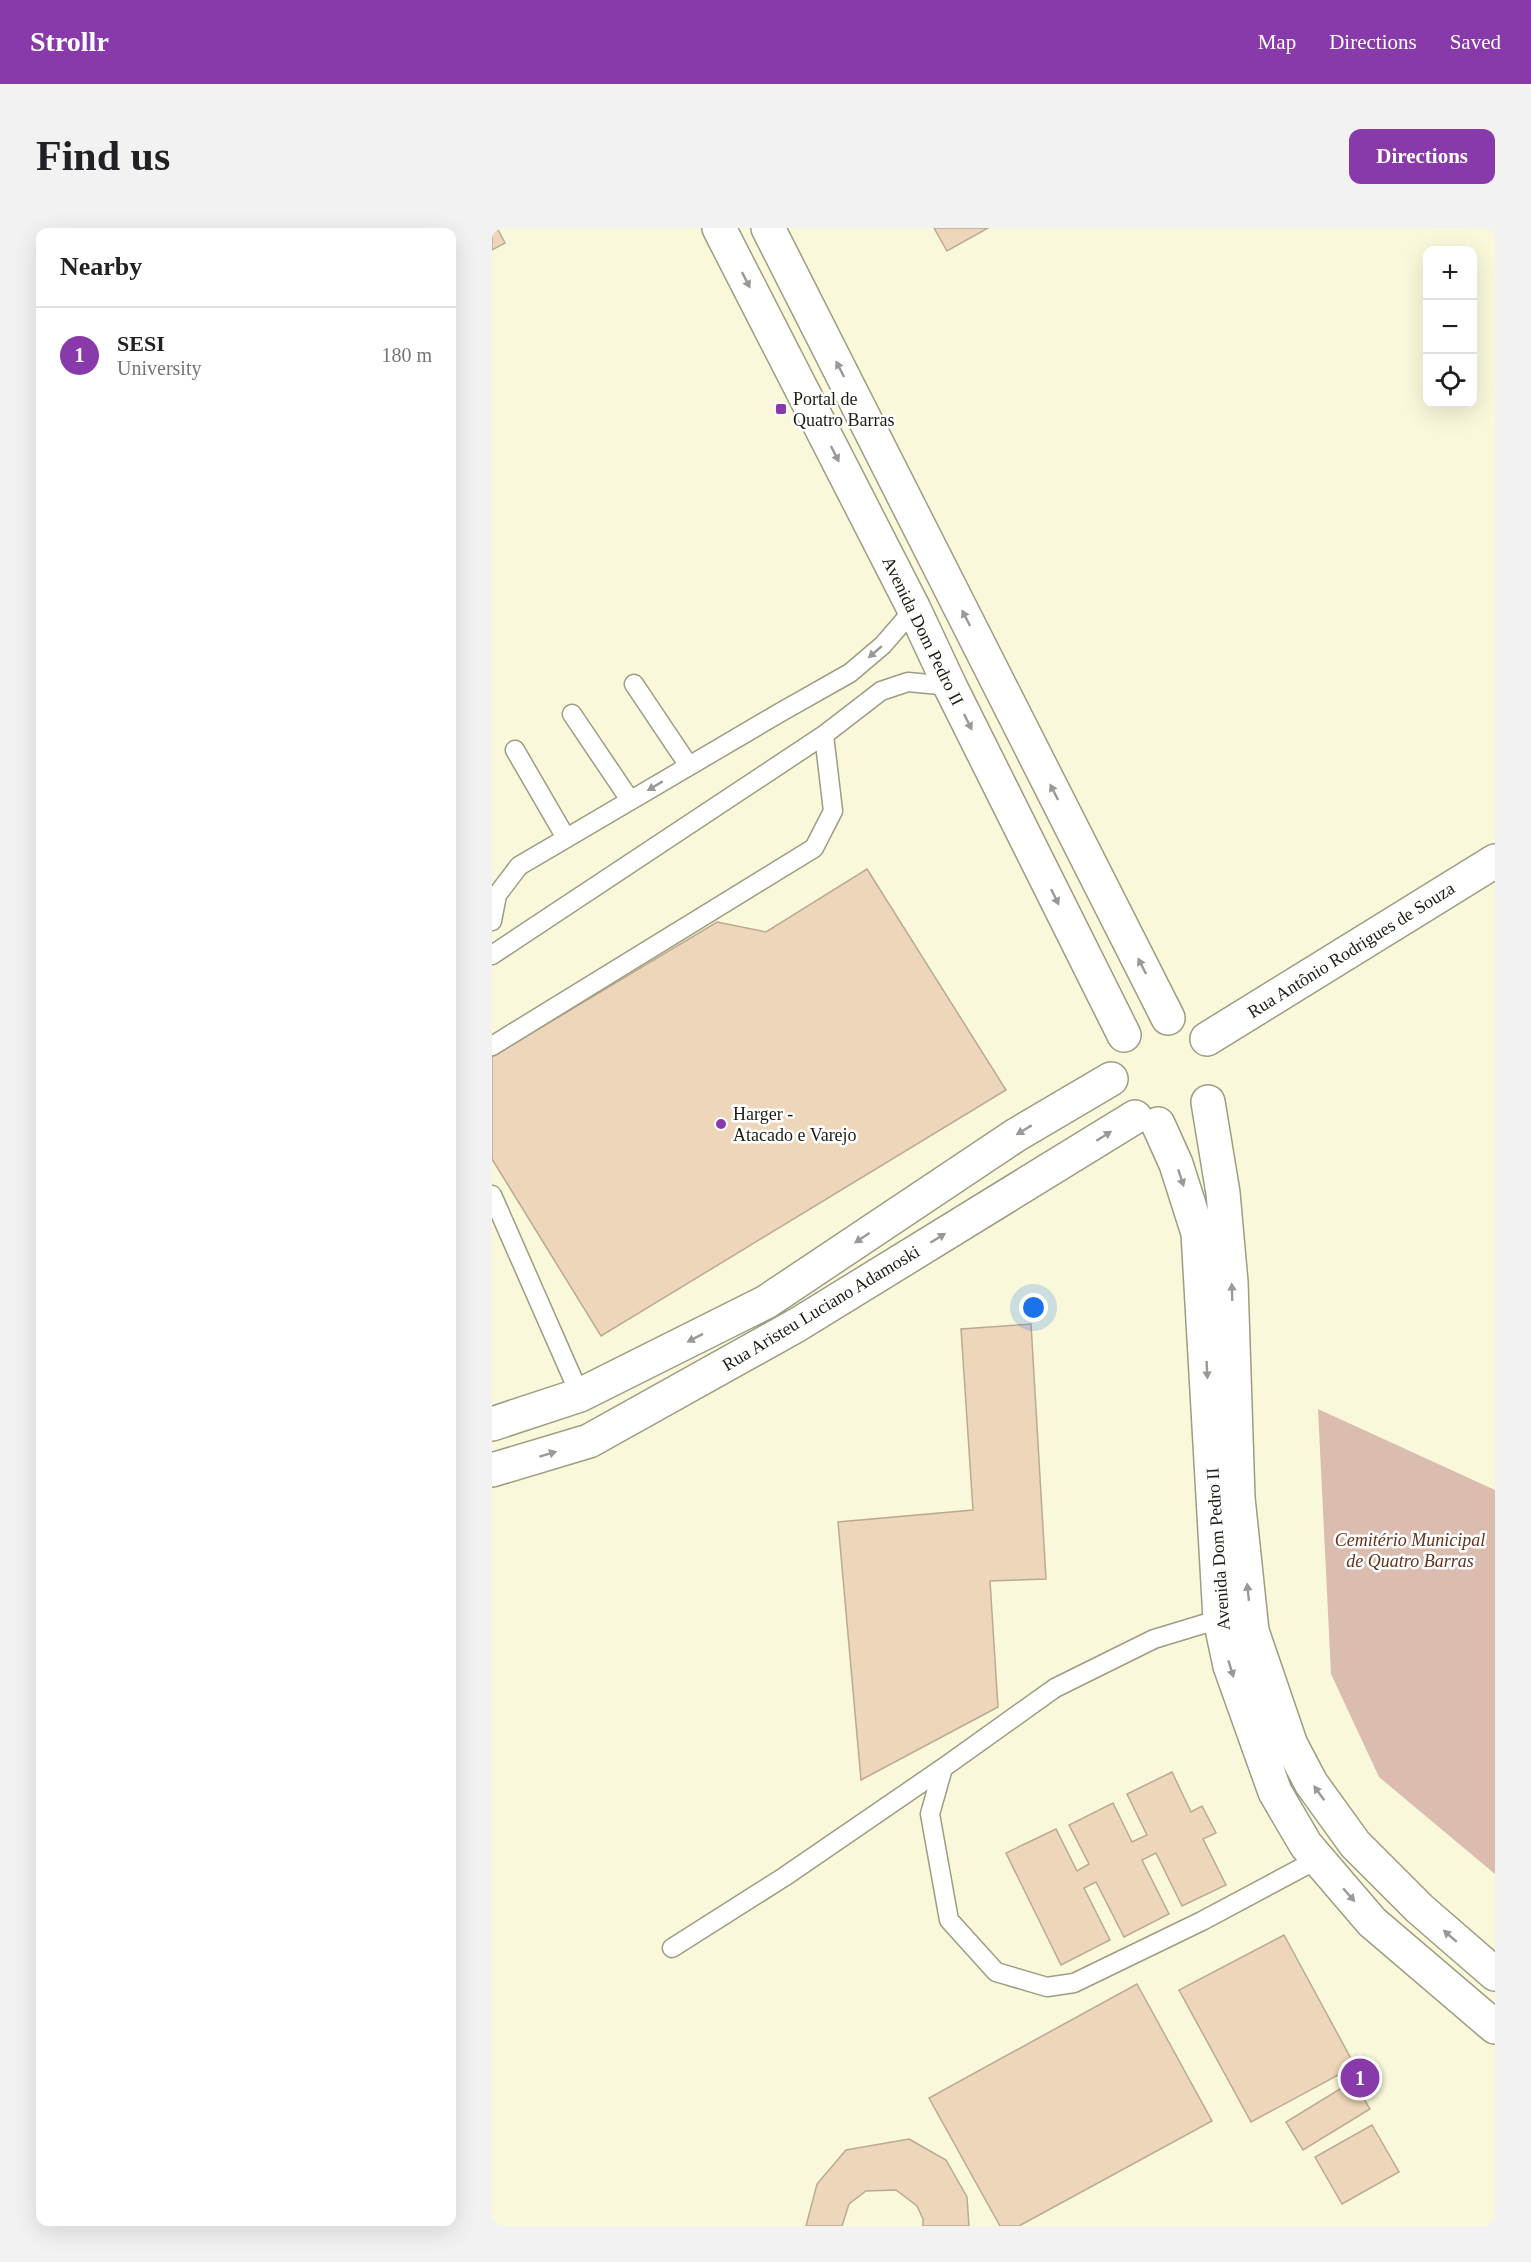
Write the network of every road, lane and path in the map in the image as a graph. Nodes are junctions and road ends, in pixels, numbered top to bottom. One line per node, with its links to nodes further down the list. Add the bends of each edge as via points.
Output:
1 (719, 228): 3 (main road, Avenida Dom Pedro II, one-way to 3)
2 (768, 228): 15 (main road, one-way to 2)
3 (914, 609): 5 (main road, Avenida Dom Pedro II); 9 (lane, one-way to 9, via 883,645 850,673)
4 (634, 684): 9 (lane)
5 (950, 686): 7 (lane, via 908,682 880,691); 16 (main road, Avenida Dom Pedro II, one-way to 16)
6 (572, 714): 10 (lane)
7 (824, 735): 14 (lane); 18 (lane, via 833,811 814,848)
8 (516, 750): 11 (lane)
9 (689, 766): 10 (lane, one-way to 10)
10 (630, 800): 11 (lane)
11 (566, 838): 13 (lane, via 519,866 497,895)
12 (1495, 861): 17 (main road, Rua Antônio Rodrigues de Souza)
13 (492, 921)
14 (492, 955)
15 (1168, 1018): 16 (main road, via 1144,1021); 17 (main road, via 1190,1024)
16 (1124, 1035): 19 (main road, via 1112,1055)
17 (1207, 1039): 20 (main road, Avenida Dom Pedro II, via 1216,1059 1217,1082)
18 (492, 1046)
19 (1111, 1078): 21 (main road, Avenida Dom Pedro II, via 1119,1101); 23 (main road, Rua Aristeu Luciano Adamoski, one-way to 23, via 1016,1135 766,1302)
20 (1208, 1102): 21 (main road, via 1186,1120); 30 (main road, Avenida Dom Pedro II, one-way to 20, via 1420,1909 1355,1844 1311,1783 1291,1745 1255,1642 1238,1498 1231,1282 1223,1193)
21 (1147, 1121): 25 (main road, Rua Aristeu Luciano Adamoski, one-way to 21, via 599,1436); 26 (main road, Avenida Dom Pedro II, one-way to 26, via 1176,1164 1198,1233)
22 (492, 1195): 23 (lane)
23 (580, 1395): 24 (main road, Rua Aristeu Luciano Adamoski)
24 (492, 1424)
25 (492, 1470)
26 (1220, 1619): 27 (lane, via 1154,1639 1055,1688); 28 (main road, Avenida Dom Pedro II, one-way to 28, via 1230,1666 1275,1792)
27 (943, 1768): 28 (lane, via 930,1814 950,1920 996,1972 1047,1987 1074,1983); 29 (lane)
28 (1318, 1859): 31 (main road, Avenida Dom Pedro II, one-way to 31, via 1372,1922)
29 (672, 1948)
30 (1495, 1974)
31 (1495, 2027)

